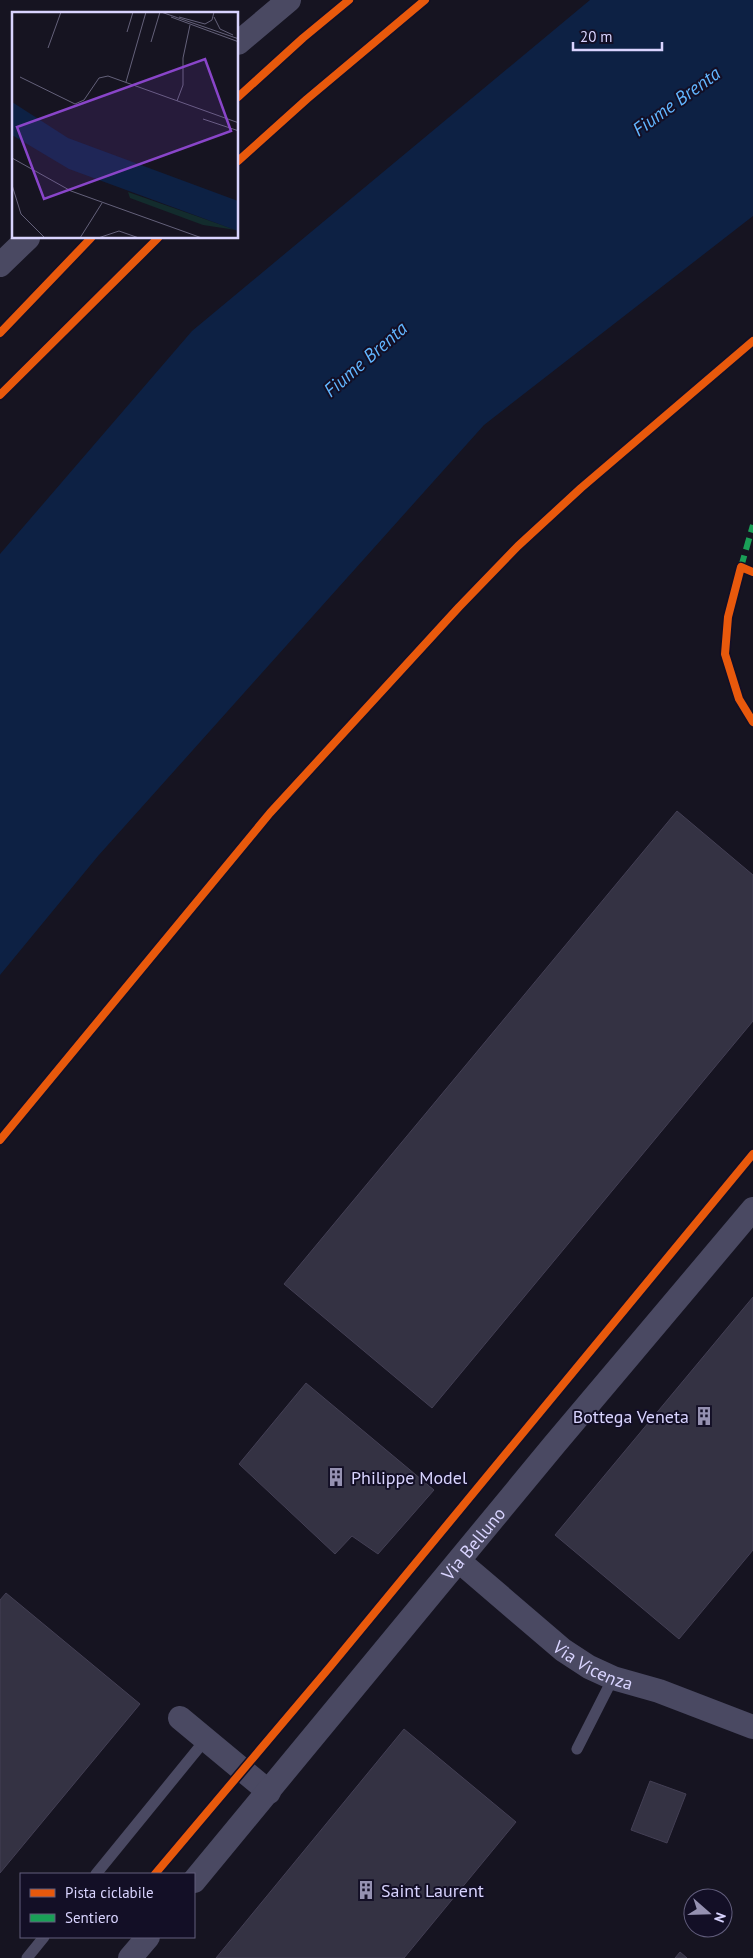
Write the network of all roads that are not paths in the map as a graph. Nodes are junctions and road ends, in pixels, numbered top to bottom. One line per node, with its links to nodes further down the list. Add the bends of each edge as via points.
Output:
1 (289, 0): 2 (street)
2 (239, 42)
3 (27, 239): 4 (street)
4 (0, 265)
5 (753, 1209): 6 (street, Via Belluno)
6 (459, 1561): 7 (street, Via Vicenza, via 563,1650); 12 (street, Via Belluno)
7 (613, 1678): 9 (street, Via Vicenza, via 659,1691); 11 (lane)
8 (180, 1718): 10 (street)
9 (753, 1727)
10 (206, 1740): 12 (street); 13 (lane)
11 (577, 1749)
12 (269, 1792): 14 (street, Via Belluno)
13 (97, 1873)
14 (195, 1880)
15 (43, 1938): 17 (lane)
16 (147, 1938): 18 (street)
17 (26, 1958)
18 (130, 1958)

